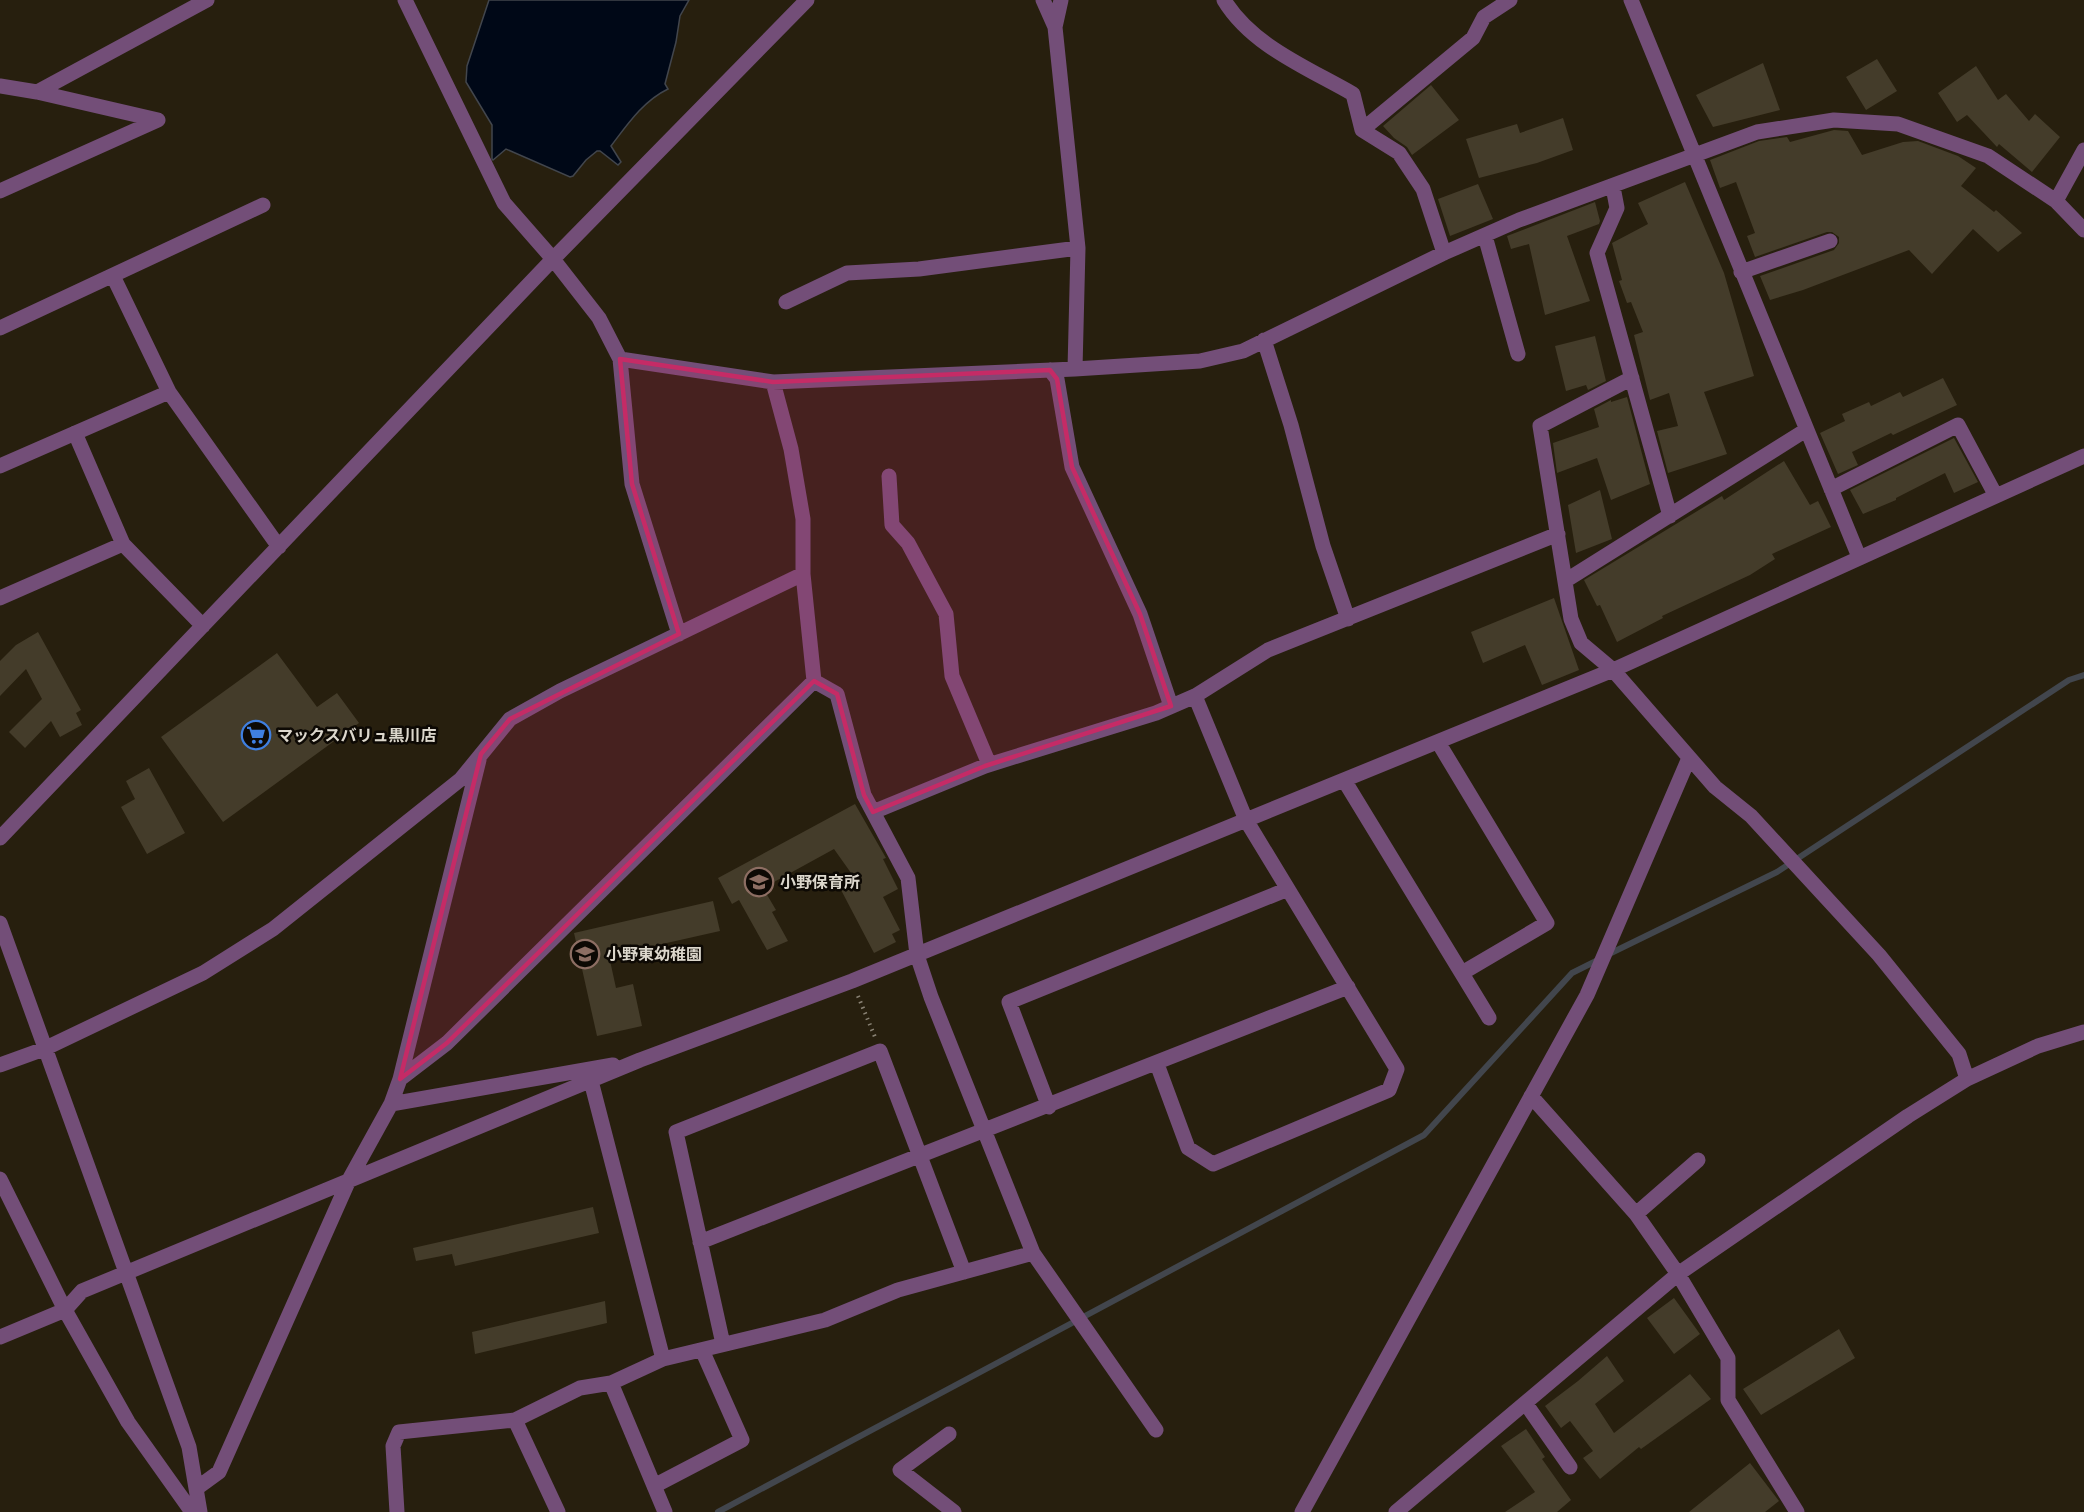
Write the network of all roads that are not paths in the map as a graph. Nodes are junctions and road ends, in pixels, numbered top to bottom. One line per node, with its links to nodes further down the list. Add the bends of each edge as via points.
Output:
1 (207, 0): 11 (street)
2 (405, 0): 24 (street, via 504,204)
3 (807, 0): 24 (street)
4 (1043, 0): 9 (street)
5 (1061, 0): 9 (street)
6 (1224, 0): 12 (street, via 1256,38 1353,94)
7 (1510, 0): 12 (street, via 1484,17 1473,38)
8 (1631, 0): 14 (street)
9 (1055, 27): 22 (street)
10 (0, 86): 11 (street)
11 (37, 92): 16 (street, via 158,120)
12 (1362, 130): 23 (street, via 1399,153 1423,189)
13 (2084, 150): 17 (street)
14 (1693, 155): 15 (street); 17 (street, via 1757,132 1834,120 1898,124 1988,156); 25 (street)
15 (1613, 187): 20 (street); 34 (street, via 1617,208 1597,253)
16 (0, 191)
17 (2056, 201): 19 (street)
18 (263, 205): 26 (street)
19 (2084, 230)
20 (1485, 236): 23 (street); 30 (street)
21 (1830, 241): 25 (street)
22 (1078, 248): 27 (street, via 919,269 847,273); 32 (street)
23 (1444, 254): 29 (street)
24 (553, 259): 31 (street, via 599,318); 47 (street)
25 (1741, 272): 37 (street)
26 (113, 276): 28 (street); 36 (street)
27 (786, 302)
28 (0, 328)
29 (1264, 340): 32 (street, via 1243,351 1200,361); 52 (street, via 1323,546)
30 (1518, 354)
31 (620, 359): 35 (street); 54 (street, via 632,484)
32 (1075, 369): 33 (street)
33 (1050, 370): 35 (street); 58 (street, via 1057,379 1072,467 1140,614)
34 (1632, 378): 44 (street); 45 (street, via 1540,426)
35 (773, 382): 49 (street, via 791,449 803,519)
36 (169, 392): 38 (street); 47 (street)
37 (1806, 430): 42 (street); 44 (street)
38 (75, 433): 40 (street); 46 (street)
39 (2084, 456): 43 (street)
40 (0, 466)
41 (890, 476): 62 (street, via 892,525 908,543 946,614 952,676)
42 (1831, 489): 43 (street, via 1959,425); 48 (street)
43 (1996, 496): 48 (street)
44 (1670, 516): 50 (street)
45 (1558, 534): 50 (street); 52 (street)
46 (123, 544): 51 (street); 53 (street)
47 (279, 547): 53 (street)
48 (1859, 557): 55 (street)
49 (803, 574): 54 (street); 56 (street)
50 (1565, 581): 55 (street, via 1571,619 1581,643)
51 (0, 598)
52 (1348, 618): 57 (street, via 1268,650)
53 (203, 626): 66 (street)
54 (679, 634): 60 (street, via 510,719)
55 (1613, 670): 59 (street); 61 (street)
56 (814, 681): 64 (street, via 837,694 864,795); 78 (street, via 447,1044)
57 (1195, 696): 58 (street); 65 (street)
58 (1171, 706): 62 (street)
59 (1438, 741): 63 (street); 70 (street, via 1547,922)
60 (481, 754): 74 (street, via 461,779 273,929 202,973); 78 (street)
61 (1689, 758): 79 (street, via 1715,787 1751,816 1879,955 1959,1054); 81 (street, via 1587,995)
62 (989, 764): 64 (street)
63 (1344, 780): 65 (street); 70 (street)
64 (873, 812): 69 (street, via 908,878)
65 (1246, 820): 67 (street); 69 (street)
66 (0, 838)
67 (1288, 890): 71 (street); 83 (street, via 1009,1002)
68 (0, 923): 74 (street)
69 (917, 955): 75 (street); 84 (street)
70 (1462, 973): 72 (street)
71 (1348, 987): 76 (street); 76 (street, via 1397,1069 1389,1090 1213,1164 1188,1148)
72 (1489, 1017)
73 (2084, 1032): 79 (street, via 2038,1046)
74 (44, 1049): 77 (street); 94 (street)
75 (640, 1060): 80 (street); 82 (street)
76 (1157, 1064): 83 (street)
77 (0, 1065)
78 (400, 1079): 82 (street)
79 (1967, 1079): 95 (street)
80 (591, 1081): 88 (street); 100 (street)
81 (1530, 1096): 90 (street); 115 (street)
82 (391, 1104): 88 (street)
83 (1048, 1107): 84 (street)
84 (984, 1132): 85 (street); 92 (street)
85 (920, 1157): 91 (street); 91 (street, via 880,1051 676,1132); 93 (street)
86 (1698, 1160): 90 (street)
87 (0, 1179): 89 (street)
88 (349, 1180): 94 (street); 108 (street, via 219,1472)
89 (5, 1205): 96 (street)
90 (1636, 1214): 95 (street)
91 (700, 1242): 98 (street)
92 (1033, 1253): 93 (street); 104 (street)
93 (964, 1272): 98 (street, via 898,1290 825,1320)
94 (125, 1273): 96 (street, via 82,1291); 108 (street, via 189,1447)
95 (1678, 1274): 102 (street); 117 (street, via 1728,1358 1728,1400)
96 (65, 1310): 97 (street); 110 (street, via 128,1422)
97 (0, 1337)
98 (723, 1344): 99 (street)
99 (702, 1350): 100 (street); 107 (street, via 742,1440)
100 (663, 1359): 101 (street)
101 (611, 1383): 103 (street, via 580,1388); 107 (street)
102 (1526, 1404): 106 (street); 116 (street)
103 (515, 1420): 109 (street); 112 (street, via 399,1432 393,1446)
104 (1156, 1430)
105 (949, 1434): 114 (street, via 900,1470)
106 (1570, 1467)
107 (654, 1486): 113 (street)
108 (197, 1488): 111 (street)
109 (551, 1510)
110 (192, 1512)
111 (200, 1512)
112 (397, 1512)
113 (665, 1512)
114 (954, 1512)
115 (1302, 1512)
116 (1396, 1512)
117 (1797, 1512)

